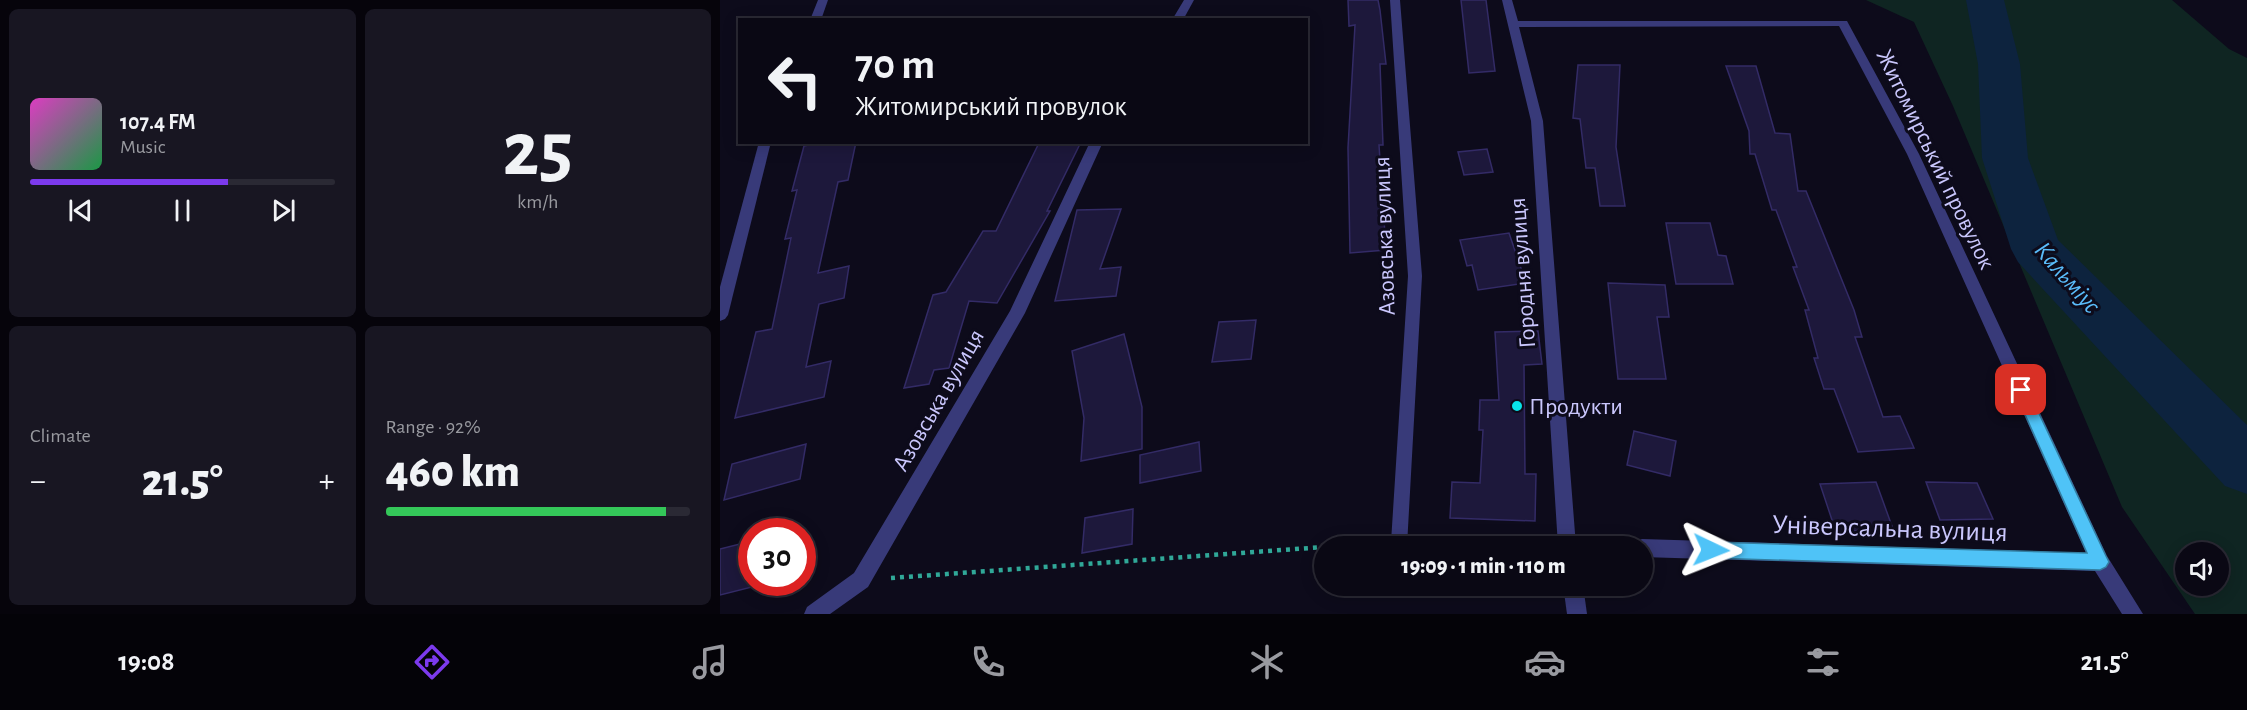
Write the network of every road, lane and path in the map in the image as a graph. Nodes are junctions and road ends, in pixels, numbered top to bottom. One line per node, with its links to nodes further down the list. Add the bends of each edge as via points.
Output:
1 (823, 0): 5 (street)
2 (1189, 0): 6 (street)
3 (1395, 0): 11 (street, Азовська вулиця, via 1415,276)
4 (1507, 0): 7 (street, Городня вулиця)
5 (816, 18)
6 (1178, 18)
7 (1512, 24): 12 (street, Городня вулиця, via 1537,121); 15 (street, Житомирський провулок, via 1843,22 1913,153)
8 (764, 144): 10 (street)
9 (1095, 144): 16 (street, Азовська вулиця, via 1017,313)
10 (720, 315)
11 (1400, 536)
12 (1566, 536)
13 (1314, 548): 16 (path)
14 (1653, 548): 15 (street, Універсальна вулиця)
15 (2100, 562): 20 (street, Житомирський провулок)
16 (861, 580): 18 (street)
17 (1575, 596): 19 (street)
18 (814, 614)
19 (1577, 614)
20 (2133, 614)

